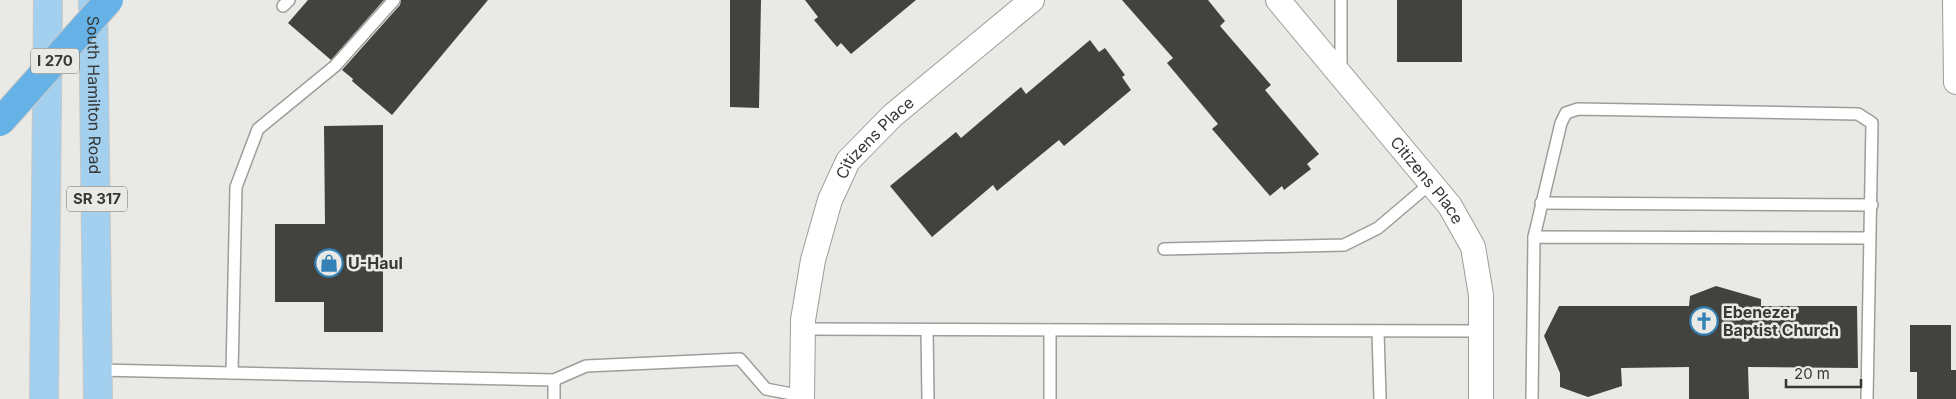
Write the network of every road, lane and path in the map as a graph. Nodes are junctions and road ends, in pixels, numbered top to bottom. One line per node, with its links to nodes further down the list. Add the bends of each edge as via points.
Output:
1 (48, 0): 28 (main road, SR 317)
2 (93, 0): 23 (main road, South Hamilton Road / SR 317)
3 (109, 0): 11 (highway, I 270, bridge)
4 (394, 0): 24 (lane, via 335,66 258,129 236,187)
5 (1032, 0): 18 (street, Citizens Place, via 892,116 848,161 830,200 813,260)
6 (1278, 0): 9 (street, Citizens Place)
7 (1341, 0): 9 (lane)
8 (1955, 0): 10 (street)
9 (1341, 74): 12 (street, Citizens Place)
10 (1956, 82)
11 (0, 122)
12 (1432, 183): 17 (lane, via 1378,228 1344,245); 22 (street, Citizens Place, via 1450,206 1473,247 1481,295)
13 (1541, 203): 14 (lane); 14 (lane, via 1561,123 1566,113 1578,109 1858,114 1872,123); 15 (lane)
14 (1872, 205): 16 (lane)
15 (1534, 237): 16 (lane); 35 (lane)
16 (1869, 238): 36 (lane)
17 (1164, 248)
18 (803, 329): 19 (lane); 27 (street, Citizens Place)
19 (927, 330): 20 (lane); 31 (lane)
20 (1050, 330): 21 (lane); 32 (lane)
21 (1378, 331): 22 (lane); 33 (lane)
22 (1481, 331): 34 (street, Citizens Place)
23 (99, 370): 24 (lane); 29 (main road, South Hamilton Road / SR 317)
24 (232, 373): 25 (lane)
25 (554, 380): 26 (lane, via 586,366 740,359); 30 (lane)
26 (766, 394): 27 (lane)
27 (802, 398)
28 (44, 399)
29 (98, 399)
30 (554, 399)
31 (928, 399)
32 (1050, 399)
33 (1380, 399)
34 (1481, 399)
35 (1532, 399)
36 (1867, 399)

